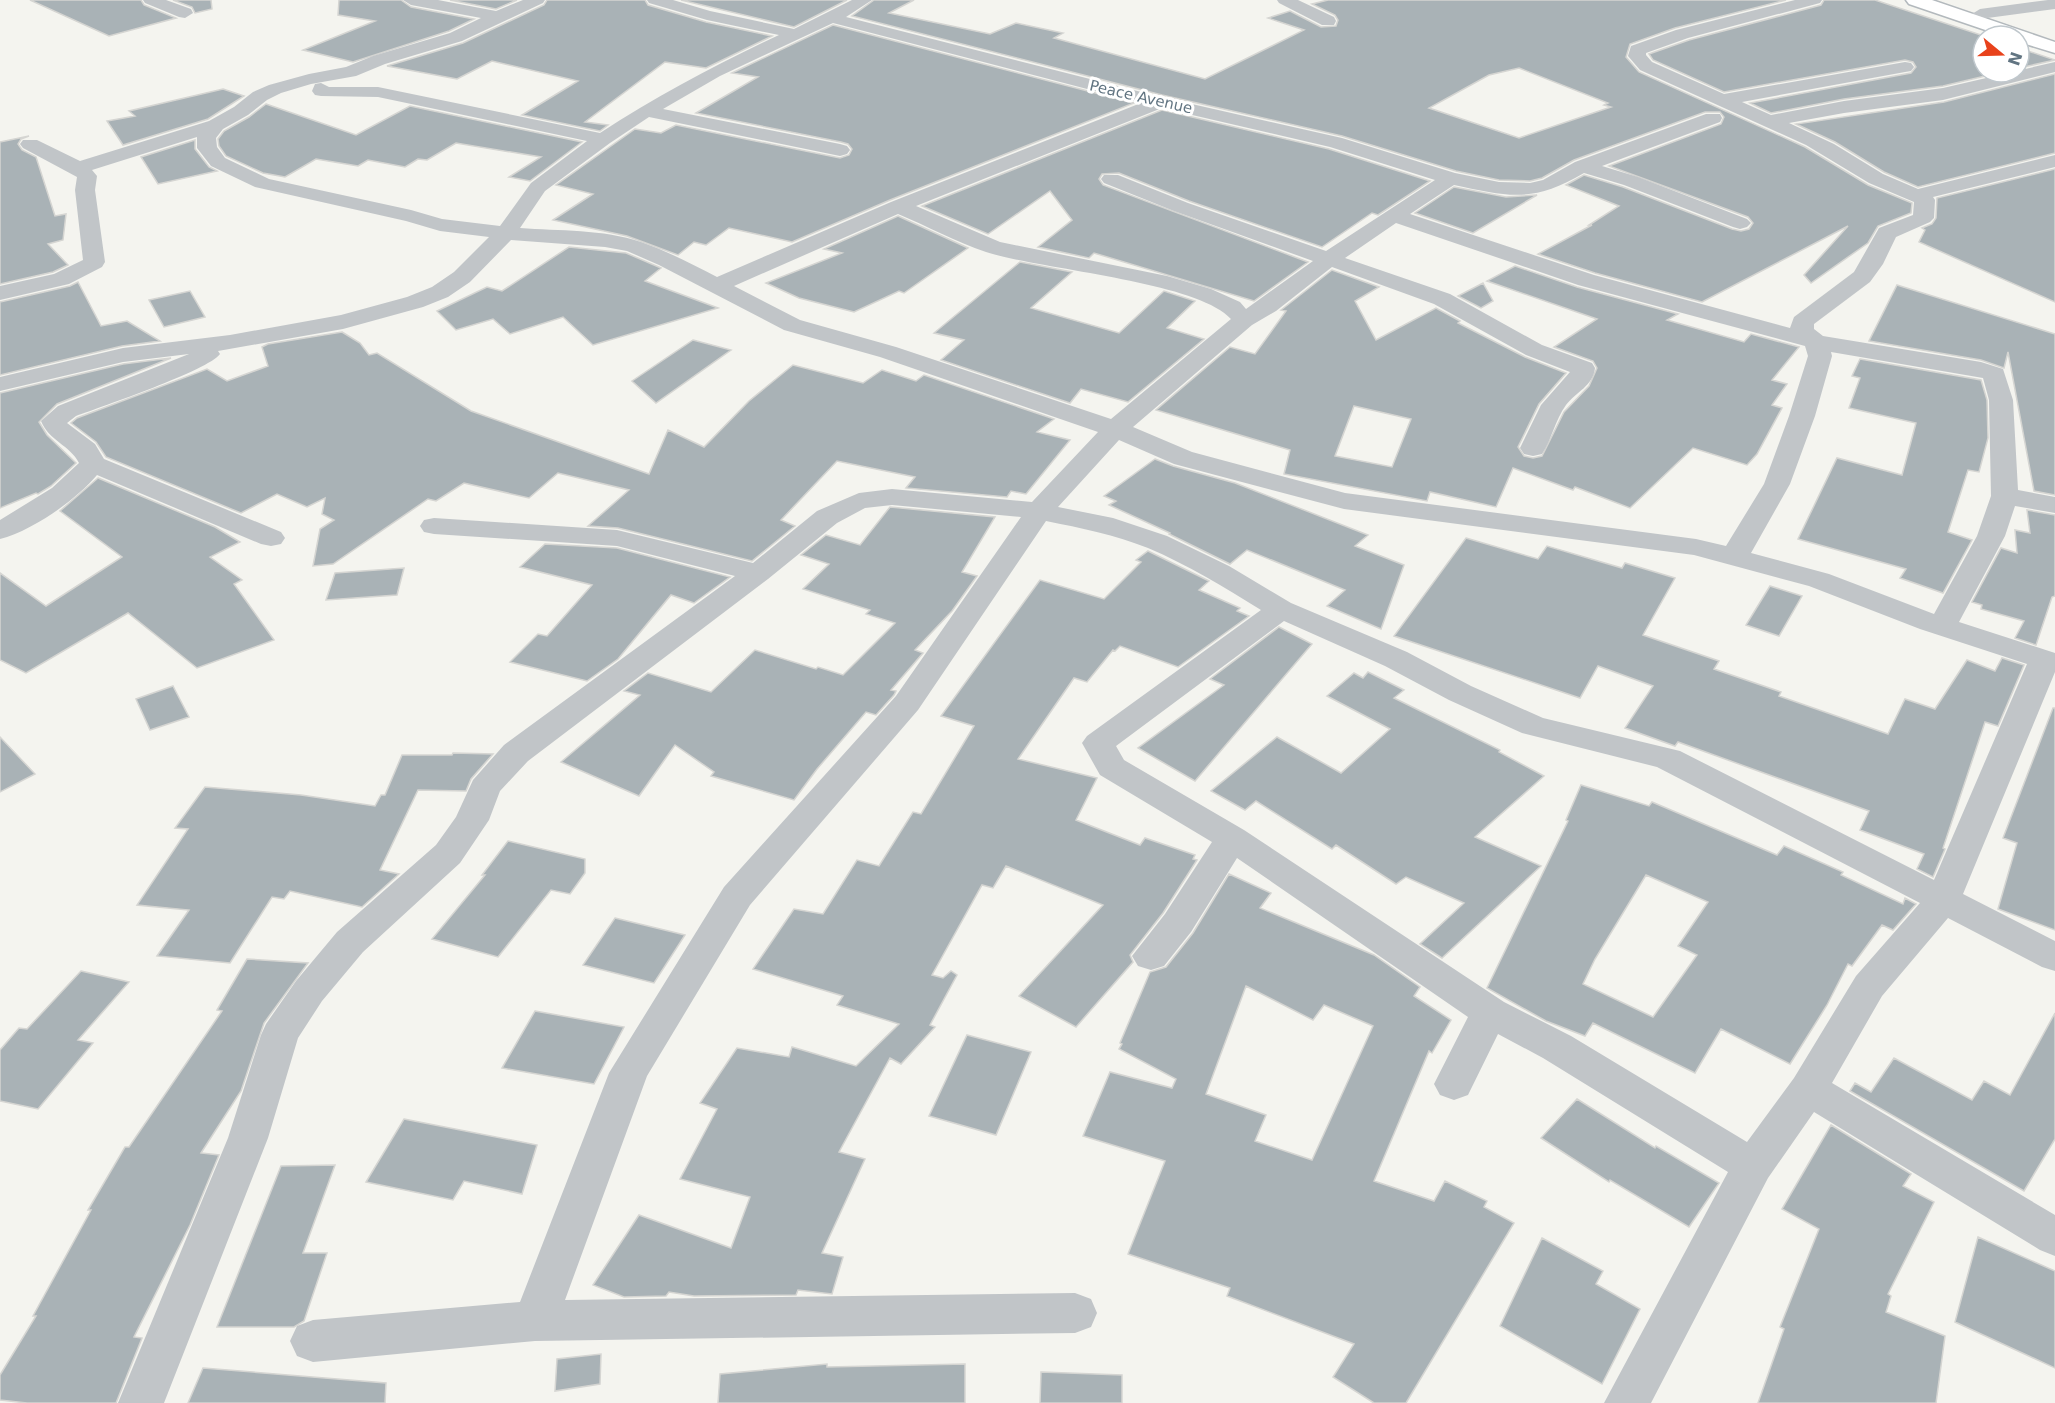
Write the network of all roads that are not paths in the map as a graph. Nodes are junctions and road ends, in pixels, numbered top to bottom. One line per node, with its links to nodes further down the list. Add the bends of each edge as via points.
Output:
1 (151, 0): 11 (street)
2 (411, 0): 13 (street)
3 (537, 0): 13 (street)
4 (655, 0): 16 (street)
5 (864, 0): 14 (street)
6 (1285, 0): 15 (street)
7 (1814, 0): 23 (street, via 1682,34 1637,50 1636,56 1646,66)
8 (1916, 0): 18 (street)
9 (1938, 0): 12 (street)
10 (2055, 4): 12 (street)
11 (185, 13)
12 (1980, 14): 17 (street)
13 (498, 16): 21 (street, via 456,37)
14 (831, 18): 16 (street); 22 (street, Peace Avenue)
15 (1328, 21)
16 (796, 34): 24 (street, via 714,72)
17 (2055, 40)
18 (2055, 48)
19 (1905, 67): 23 (street, Peace Avenue)
20 (2055, 67): 25 (street, via 1943,94)
21 (328, 76): 26 (street, via 268,92); 27 (street, via 321,91 378,92)
22 (1160, 102): 34 (street, Peace Avenue, via 1335,142); 38 (street)
23 (1716, 109): 25 (street); 31 (street, Peace Avenue)
24 (646, 111): 27 (street); 29 (street)
25 (1768, 121): 37 (street, via 1824,147 1872,178)
26 (216, 125): 33 (street); 41 (street, via 206,138 207,148 218,162 262,183 440,225)
27 (603, 139): 41 (street, via 538,187)
28 (30, 144): 33 (street)
29 (840, 150)
30 (2055, 161): 32 (street)
31 (1582, 166): 34 (street, Peace Avenue, via 1550,184 1530,189 1499,188); 40 (street)
32 (2035, 166): 35 (street); 37 (street)
33 (78, 168): 44 (street, via 87,176 85,190 94,262 67,279)
34 (1451, 178): 39 (street)
35 (2055, 178)
36 (1112, 179): 42 (street)
37 (1918, 195): 47 (street, via 1925,200 1923,218 1887,232 1862,277 1802,322 1802,331)
38 (898, 206): 43 (street); 45 (street, via 993,247 1159,280 1203,294 1232,307)
39 (1395, 216): 42 (street); 47 (street, via 1586,280)
40 (1740, 223)
41 (506, 233): 43 (street, via 632,246); 46 (street, via 462,277 441,292 343,322)
42 (1330, 258): 45 (street); 50 (street, via 1442,299 1534,350 1583,368 1578,381 1556,401)
43 (716, 286): 49 (street, via 792,325 888,352)
44 (0, 293)
45 (1244, 320): 49 (street)
46 (230, 342): 48 (street, via 123,355); 51 (street, via 186,365 68,411 54,421 57,429 86,450)
47 (1816, 342): 52 (street, via 1994,374 2001,400); 58 (street, via 1820,356 1777,484)
48 (0, 384)
49 (1115, 429): 54 (street); 58 (street, via 1184,458 1344,501 1696,547)
50 (1533, 447)
51 (93, 464): 56 (street, via 78,482 55,499); 57 (street)
52 (2005, 496): 53 (street); 61 (street, via 1991,536)
53 (2055, 505)
54 (1039, 511): 59 (street, via 892,497 859,501 827,517); 60 (street, via 1104,524 1157,542 1219,572); 73 (street, via 907,703 737,896 629,1073)
55 (434, 526): 59 (street, via 617,538)
56 (0, 531)
57 (271, 538)
58 (1734, 557): 61 (street, via 1819,580)
59 (758, 573): 75 (street, via 516,753 485,788 472,819 448,854 350,942 309,991 280,1035 248,1138)
60 (1281, 609): 63 (street, via 1098,743 1112,767); 64 (street, via 1396,659 1533,726 1668,759)
61 (1942, 626): 62 (street)
62 (2049, 661): 64 (street)
63 (1232, 838): 65 (street, via 1178,923); 67 (street)
64 (1943, 900): 66 (street); 69 (street, via 1869,986)
65 (1151, 956)
66 (2055, 957)
67 (1490, 1012): 68 (street); 70 (street, via 1557,1047)
68 (1454, 1084)
69 (1808, 1089): 70 (street); 71 (street)
70 (1754, 1166): 76 (street)
71 (2055, 1237)
72 (1075, 1313): 73 (street)
73 (535, 1321): 74 (street)
74 (313, 1341)
75 (141, 1403)
76 (1626, 1403)

